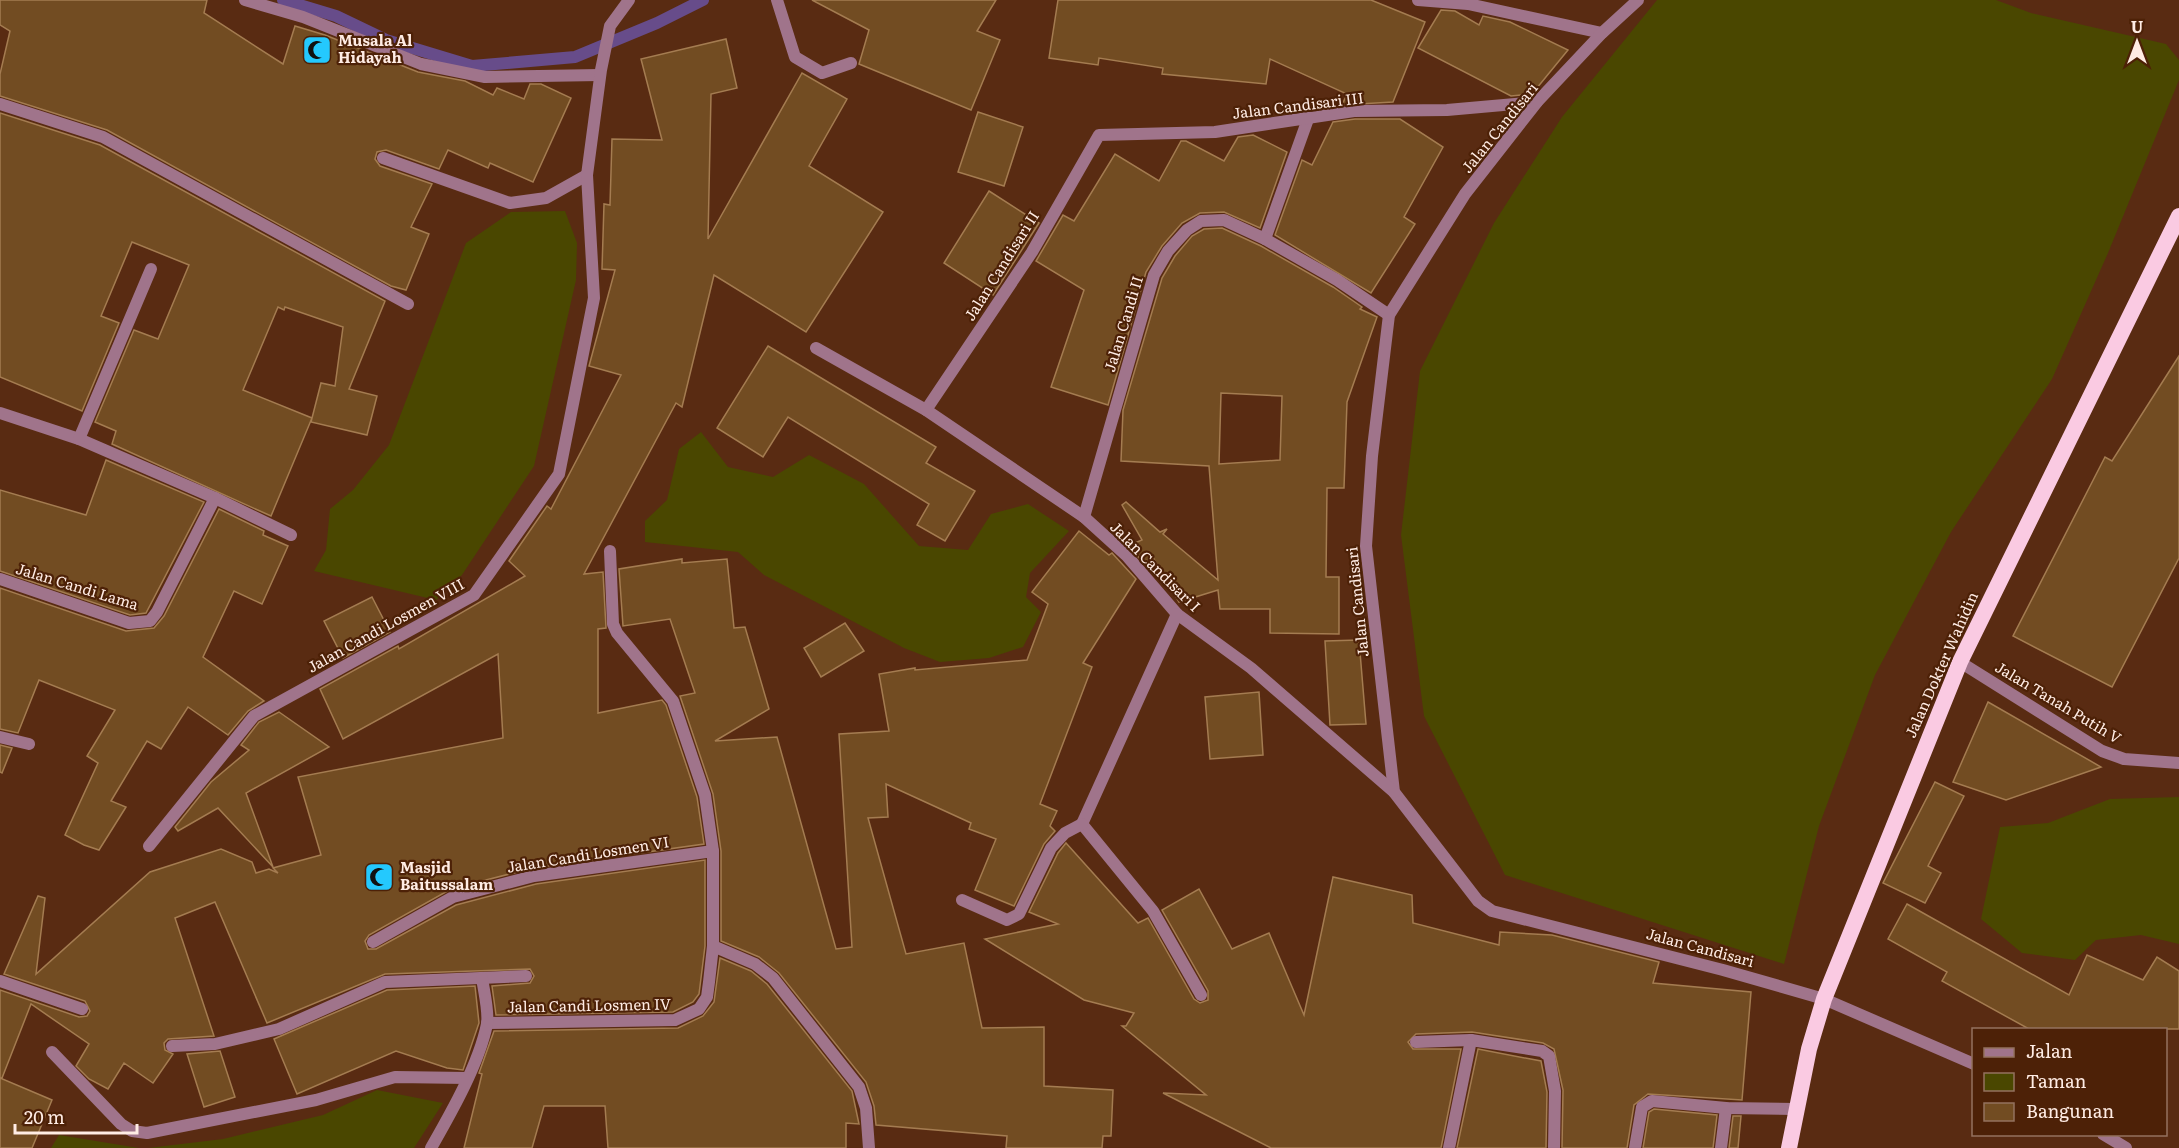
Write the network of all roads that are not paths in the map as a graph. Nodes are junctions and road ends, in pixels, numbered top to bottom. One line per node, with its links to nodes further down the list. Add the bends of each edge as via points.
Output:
1 (245, 0): 8 (street, via 303,17 432,66 485,77)
2 (629, 0): 8 (street, Jalan Candi Losmen VIII, via 610,26)
3 (777, 0): 7 (street, via 795,57 822,73)
4 (1418, 0): 6 (street, via 1468,4)
5 (1638, 0): 6 (street, Jalan Candisari)
6 (1602, 33): 9 (street, Jalan Candisari)
7 (851, 63)
8 (601, 72): 14 (street, Jalan Candi Losmen VIII)
9 (1537, 102): 11 (street, Jalan Candisari III, via 1447,110 1354,111); 19 (street, Jalan Candisari, via 1465,194)
10 (0, 104): 18 (street, via 103,137)
11 (1308, 118): 12 (street, Jalan Candisari III, via 1215,132); 16 (street)
12 (1099, 135): 21 (street, Jalan Candisari II, via 1032,252)
13 (383, 158): 14 (street, via 510,203 546,198)
14 (587, 175): 36 (street, Jalan Candi Losmen VIII, via 594,298 559,474 474,595 254,716)
15 (2179, 216): 30 (highway, Jalan Dokter Wahidin)
16 (1265, 239): 19 (street, Jalan Candi II); 25 (street, Jalan Candi II, via 1224,220 1201,221 1168,251 1154,275)
17 (151, 269): 23 (street)
18 (408, 304)
19 (1389, 315): 34 (street, Jalan Candisari, via 1366,546)
20 (816, 348): 21 (street, Jalan Candisari I)
21 (926, 410): 25 (street, Jalan Candisari I)
22 (0, 413): 23 (street)
23 (79, 439): 24 (street)
24 (215, 498): 26 (street); 28 (street, Jalan Candi Lama, via 150,621 129,622)
25 (1084, 517): 29 (street, Jalan Candisari I, via 1127,556)
26 (291, 535)
27 (610, 551): 37 (street, via 613,624 673,701 701,777)
28 (0, 579)
29 (1177, 614): 34 (street, Jalan Candisari I, via 1251,668); 35 (street)
30 (1960, 662): 33 (street, Jalan Tanah Putih V, via 2102,751 2124,759); 45 (highway, Jalan Dokter Wahidin)
31 (0, 737): 32 (street)
32 (29, 744)
33 (2179, 763)
34 (1394, 792): 45 (street, Jalan Candisari, via 1478,902 1492,911 1723,969)
35 (1082, 824): 38 (street, via 1065,833 1051,848 1014,918 1007,920); 44 (street, via 1153,911)
36 (149, 846)
37 (713, 851): 39 (street, Jalan Candi Losmen VI, via 534,876 453,897); 40 (street)
38 (962, 900)
39 (373, 942)
40 (713, 946): 47 (street, Jalan Candi Losmen IV, via 707,997 690,1015 675,1020); 58 (street, via 755,964 773,978 859,1087 866,1108)
41 (526, 976): 42 (street)
42 (483, 978): 47 (street); 50 (street, via 385,982 279,1029 214,1044)
43 (0, 981): 46 (street)
44 (1201, 995)
45 (1824, 999): 52 (street, Jalan Candisari); 55 (highway, Jalan Dokter Wahidin)
46 (82, 1009)
47 (487, 1023): 53 (street)
48 (1471, 1040): 49 (street); 59 (street); 60 (street, via 1542,1051 1550,1056 1555,1091)
49 (1416, 1042)
50 (172, 1046)
51 (52, 1052): 53 (street, via 121,1124 132,1131 147,1133 316,1100 395,1077)
52 (1972, 1063)
53 (467, 1078): 57 (street)
54 (1726, 1108): 55 (street); 61 (street, via 1648,1102 1642,1107); 62 (street)
55 (1795, 1109): 63 (highway, Jalan Dokter Wahidin)
56 (2106, 1136): 64 (street)
57 (431, 1148)
58 (869, 1148)
59 (1449, 1148)
60 (1554, 1148)
61 (1635, 1148)
62 (1721, 1148)
63 (1789, 1148)
64 (2126, 1148)

